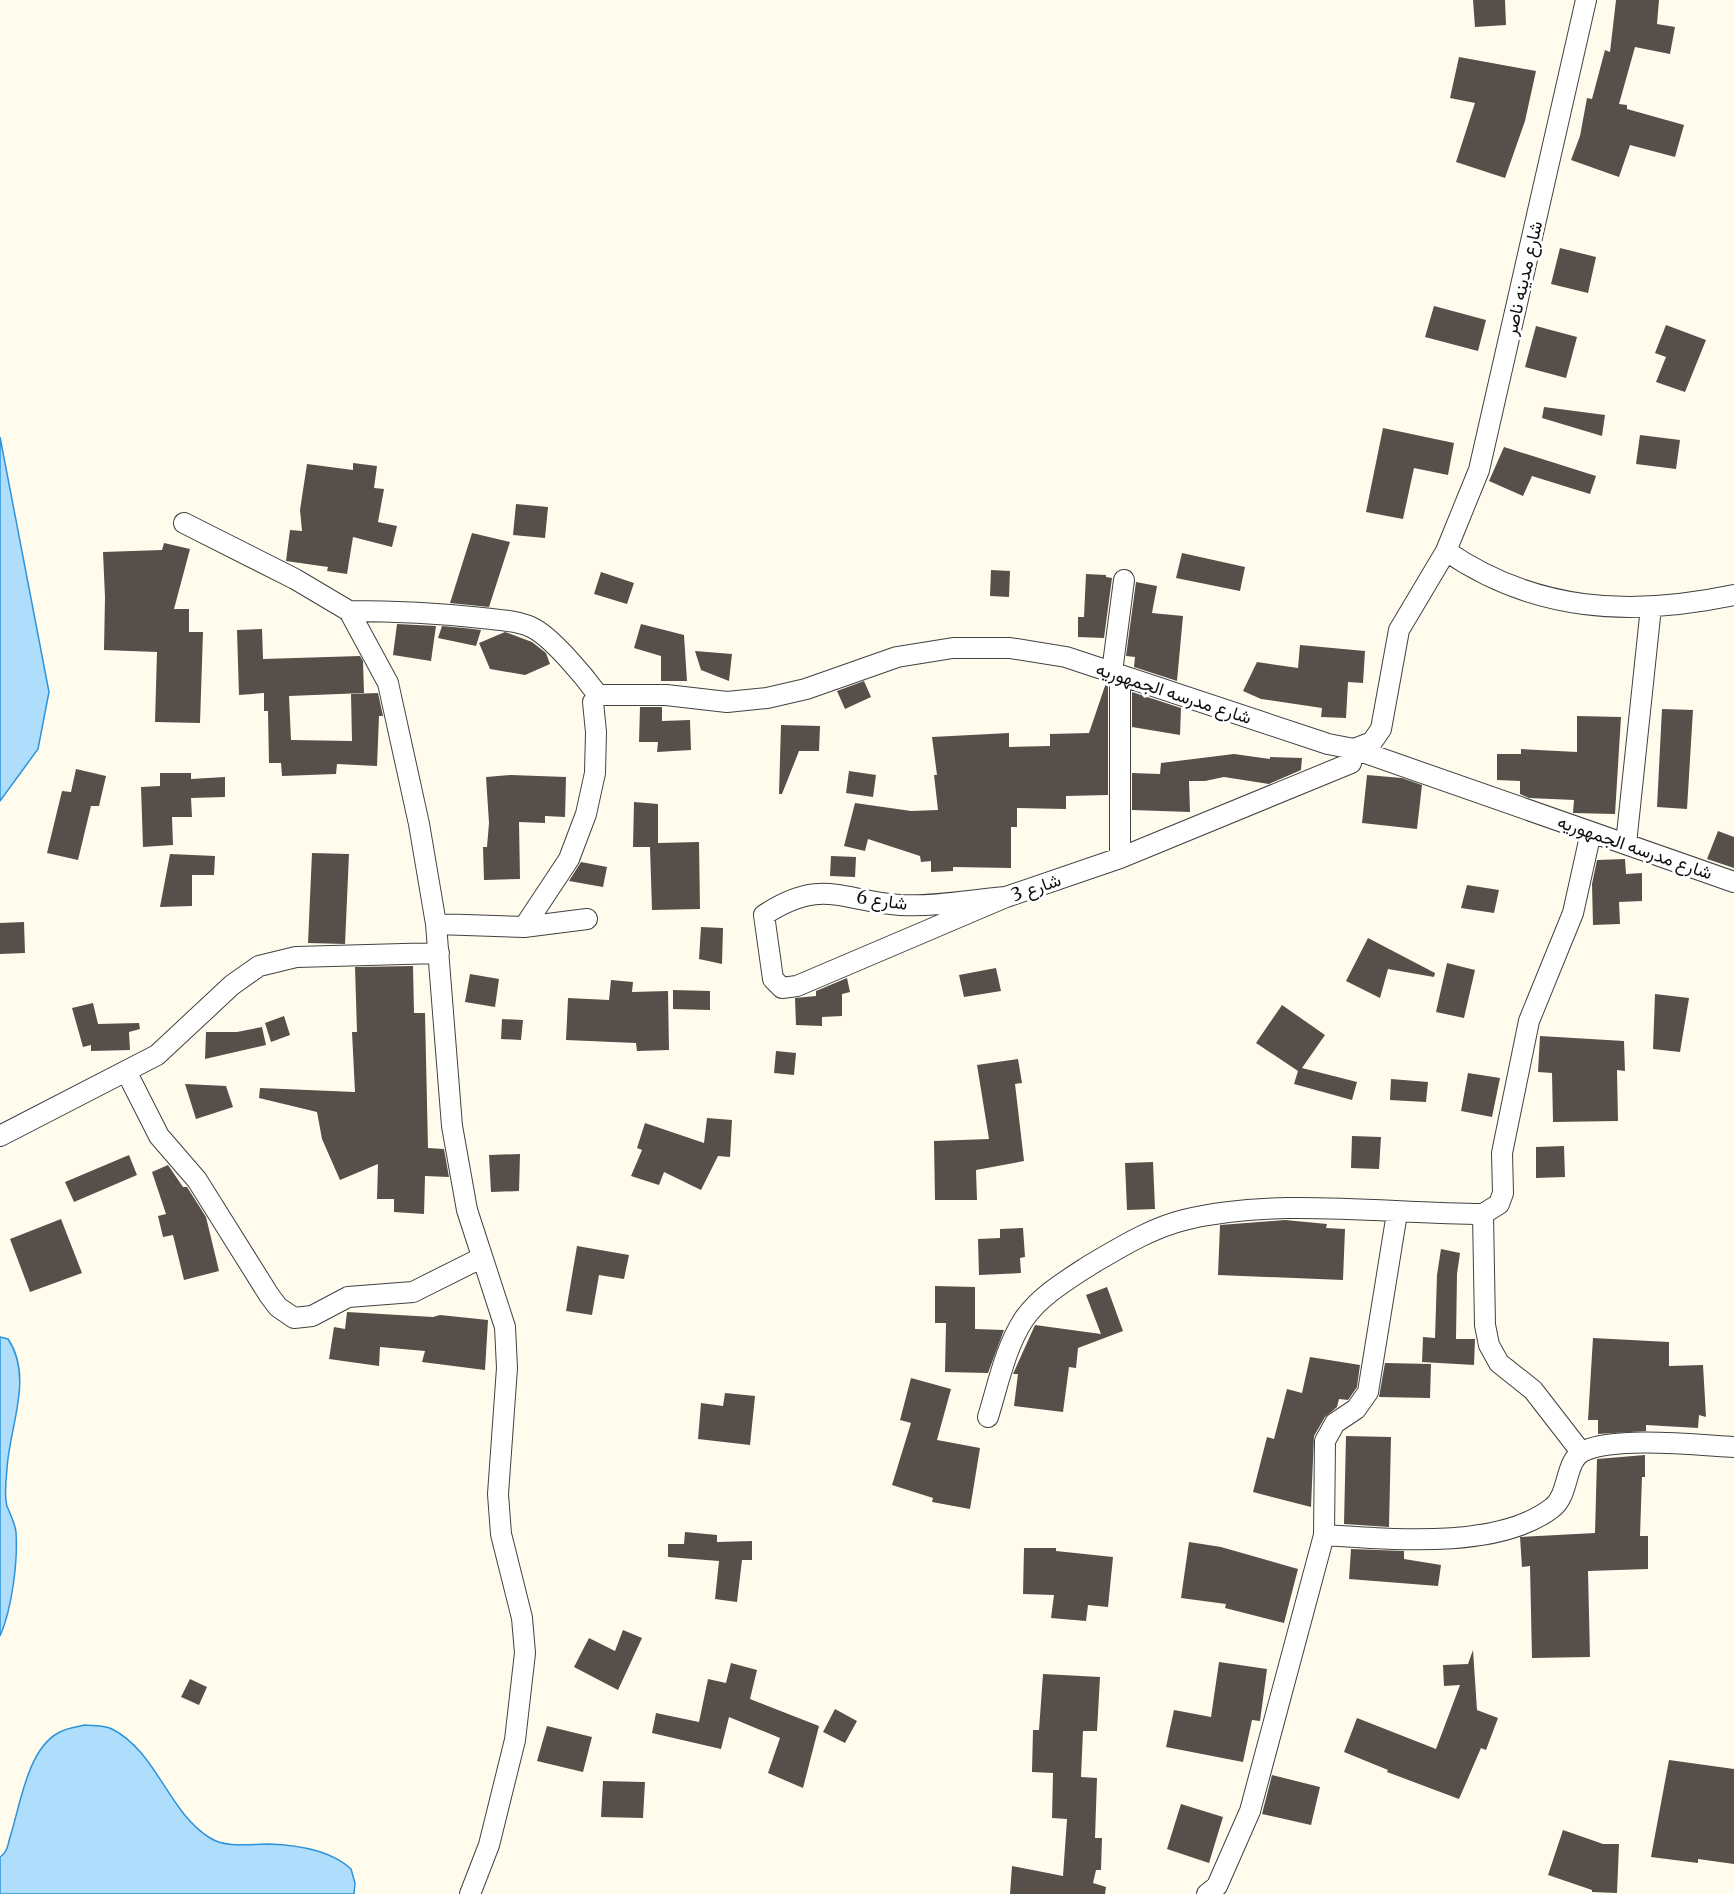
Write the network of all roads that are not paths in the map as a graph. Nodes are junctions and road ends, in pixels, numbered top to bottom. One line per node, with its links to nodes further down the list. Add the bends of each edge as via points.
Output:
1 (1586, 0): 3 (street, شارع مدينه ناصر, via 1479,470)
2 (184, 523): 7 (street)
3 (1446, 551): 6 (street, via 1511,588 1551,600 1592,606); 10 (street, شارع مدينه ناصر, via 1399,630 1381,729 1372,742)
4 (1124, 580): 8 (street)
5 (1734, 595): 6 (street)
6 (1651, 607): 12 (street)
7 (349, 611): 9 (street, via 471,617 532,627 577,666); 18 (street, via 388,683)
8 (1116, 674): 9 (street, شارع مدرسه الجمهوريه, via 1066,657 1010,648 953,648 897,657 806,689 767,698 727,702 666,695); 10 (street, شارع مدرسه الجمهوريه, via 1328,744); 13 (street)
9 (598, 695): 19 (street, via 593,702 595,774 586,814 569,859)
10 (1354, 749): 11 (street, شارع مدرسه الجمهوريه); 13 (street, شارع 3, via 1351,763)
11 (1591, 832): 12 (street, شارع مدرسه الجمهوريه); 24 (street, via 1573,913 1529,1021 1502,1153 1503,1193 1498,1204)
12 (1626, 844): 14 (street, شارع مدرسه الجمهوريه)
13 (1120, 858): 15 (street, شارع 3)
14 (1734, 882)
15 (1006, 897): 16 (street, شارع 6, via 900,905 828,892 794,898); 16 (street, شارع 3, via 789,988 782,988 773,979)
16 (764, 915)
17 (587, 919): 19 (street)
18 (436, 924): 19 (street); 20 (street)
19 (524, 927)
20 (439, 953): 21 (street, via 275,960 247,973 157,1054); 25 (street, via 452,1126 467,1210)
21 (126, 1071): 22 (street); 25 (street, via 159,1136 197,1180 269,1295 294,1318 312,1316 348,1297 413,1292)
22 (0, 1136)
23 (1397, 1213): 24 (street); 26 (street, via 1234,1210 1182,1220 1134,1240 1058,1285 1025,1318 1010,1344); 29 (street, via 1368,1392 1356,1409 1335,1423 1325,1441)
24 (1483, 1214): 28 (street, via 1485,1325 1489,1345 1498,1363 1533,1390)
25 (481, 1258): 30 (street, via 505,1327 507,1368 498,1494 501,1534 522,1618 525,1653 515,1740 489,1845)
26 (988, 1417)
27 (1734, 1447): 28 (street, via 1658,1442 1594,1446)
28 (1581, 1452): 29 (street, via 1574,1459 1559,1502 1503,1531 1412,1541)
29 (1324, 1534): 31 (street, via 1250,1811 1217,1886)
30 (470, 1894)
31 (1207, 1894)

